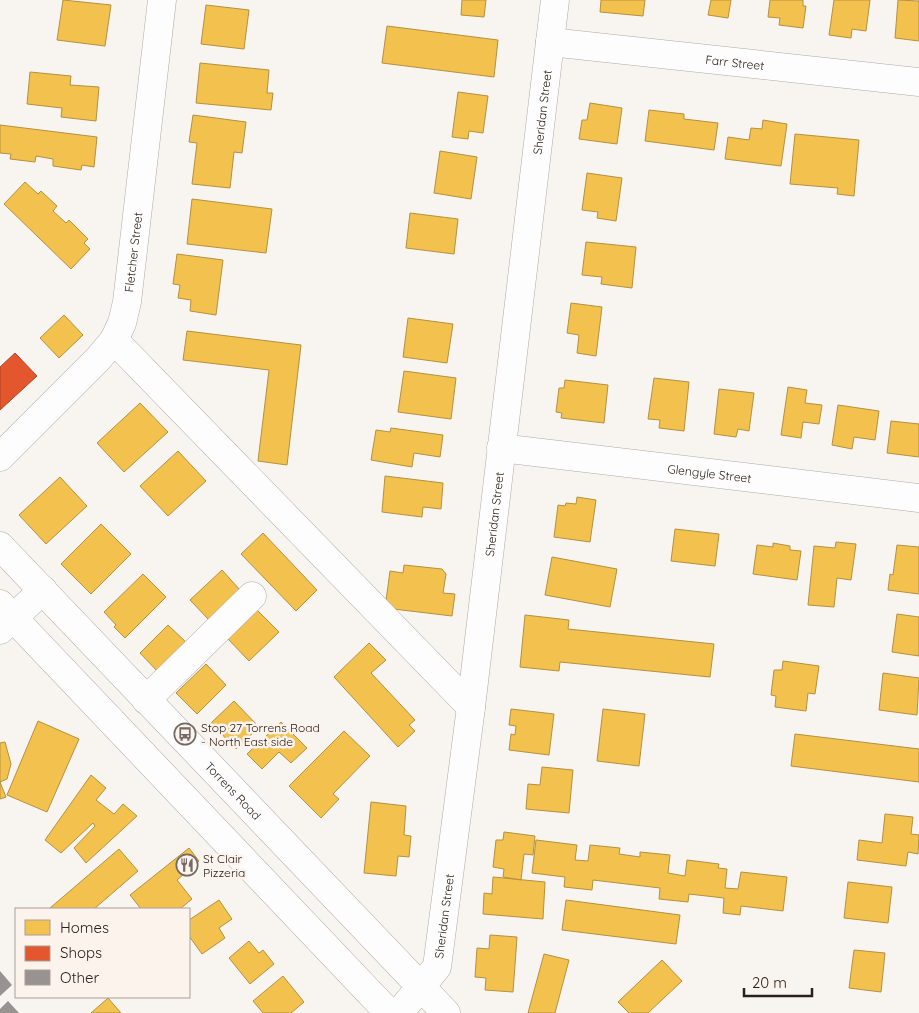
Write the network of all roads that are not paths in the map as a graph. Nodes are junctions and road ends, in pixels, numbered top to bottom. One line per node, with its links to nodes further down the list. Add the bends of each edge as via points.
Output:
1 (162, 0): 5 (street, Fletcher Street, via 127,302)
2 (555, 0): 3 (street, Sheridan Street)
3 (550, 42): 4 (street, Farr Street); 6 (street, Sheridan Street)
4 (919, 82)
5 (114, 340): 7 (street, Fletcher Street); 14 (street)
6 (500, 448): 8 (street, Glengyle Street); 14 (street, Sheridan Street)
7 (0, 458)
8 (919, 498)
9 (0, 546): 10 (street, Torrens Road)
10 (43, 590): 12 (street); 13 (street, Torrens Road)
11 (252, 596): 13 (street)
12 (4, 617): 16 (street)
13 (146, 700): 15 (street, Torrens Road)
14 (471, 707): 15 (street, Sheridan Street, via 438,967)
15 (421, 988): 17 (street, Sheridan Street); 18 (street, Torrens Road)
16 (390, 1013)
17 (398, 1013)
18 (446, 1013)

